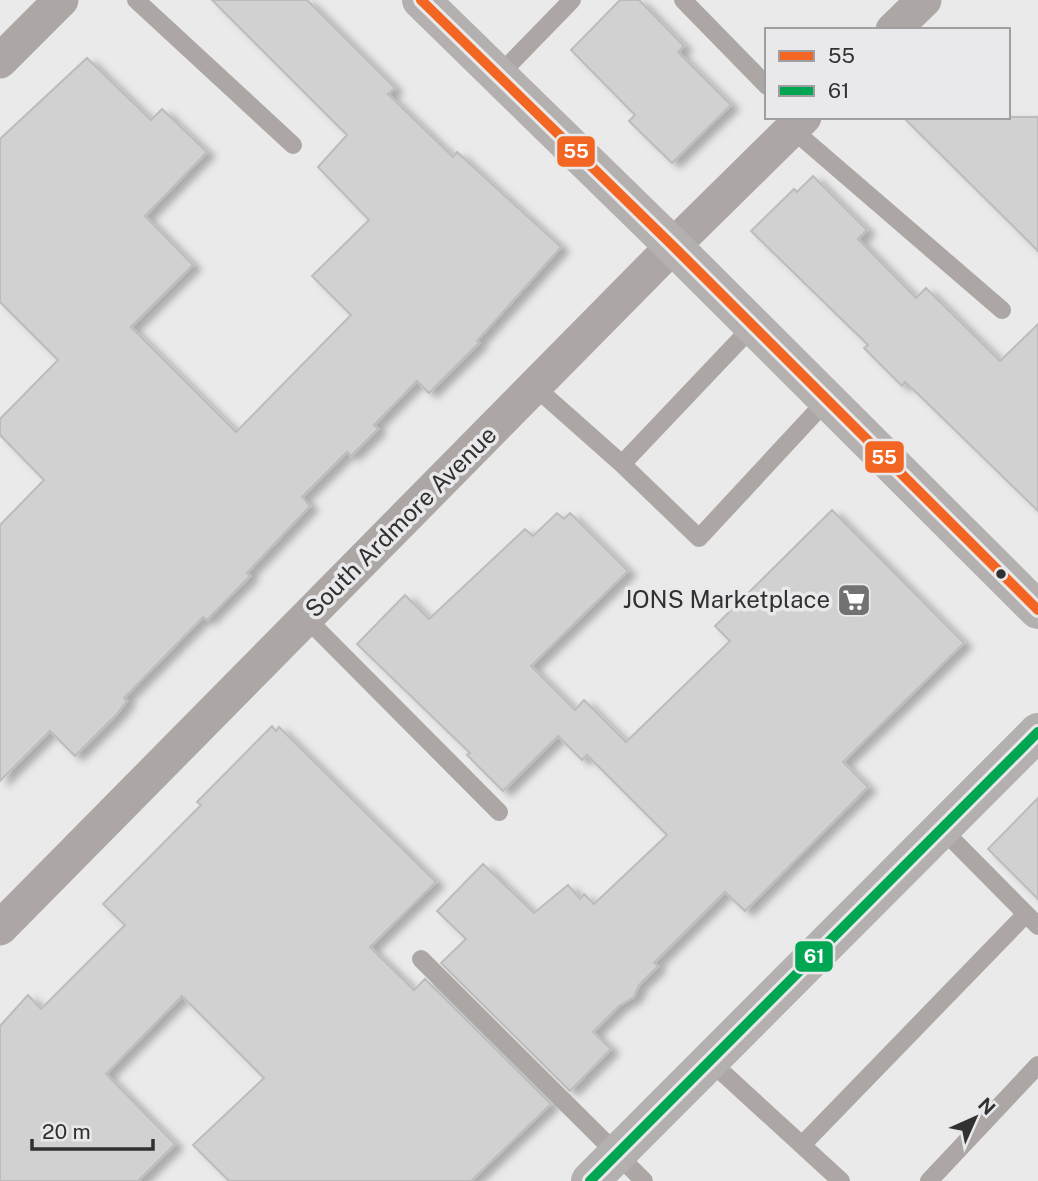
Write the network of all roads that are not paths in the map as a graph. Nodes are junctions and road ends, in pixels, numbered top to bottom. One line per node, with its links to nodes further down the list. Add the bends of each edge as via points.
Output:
1 (61, 0): 8 (street)
2 (136, 0): 12 (lane)
3 (421, 0): 9 (main road)
4 (572, 0): 9 (lane)
5 (683, 0): 10 (lane)
6 (924, 0): 7 (street)
7 (895, 28)
8 (0, 61)
9 (499, 76): 13 (main road)
10 (765, 84)
11 (798, 121): 13 (street, South Ardmore Avenue); 14 (lane)
12 (293, 145)
13 (673, 246): 15 (main road); 16 (street, South Ardmore Avenue)
14 (1002, 310)
15 (753, 326): 17 (main road); 18 (lane)
16 (534, 386): 18 (lane); 20 (street, South Ardmore Avenue)
17 (827, 400): 18 (lane, via 699,538); 19 (main road)
18 (622, 464)
19 (1038, 610)
20 (306, 618): 22 (lane); 25 (street, South Ardmore Avenue)
21 (1038, 732): 23 (main road)
22 (499, 812)
23 (942, 829): 24 (lane); 27 (main road)
24 (1032, 920): 29 (lane)
25 (0, 928)
26 (421, 959): 30 (lane)
27 (710, 1061): 29 (lane); 30 (main road)
28 (1038, 1065): 34 (lane)
29 (803, 1144): 33 (lane)
30 (617, 1154): 31 (main road); 32 (lane)
31 (590, 1181)
32 (644, 1181)
33 (841, 1181)
34 (929, 1181)

